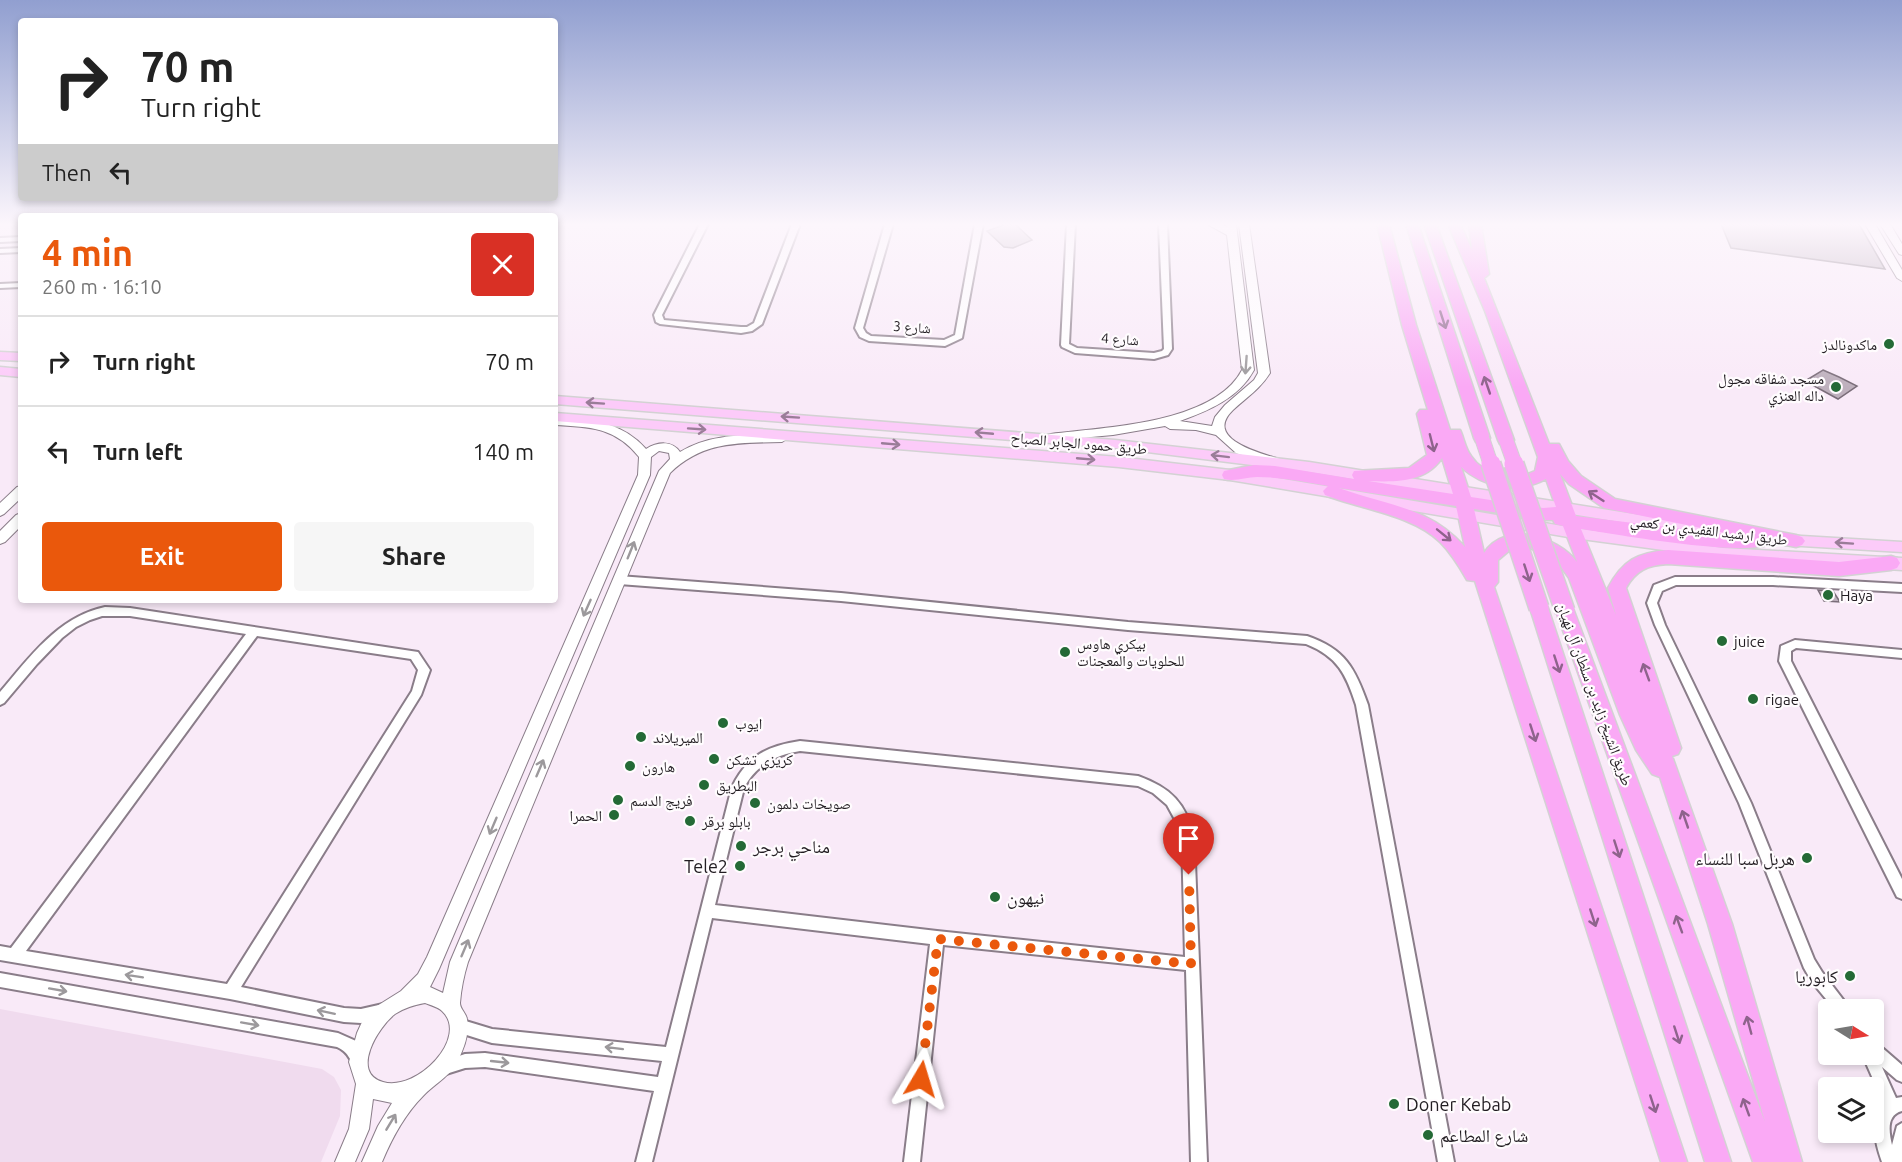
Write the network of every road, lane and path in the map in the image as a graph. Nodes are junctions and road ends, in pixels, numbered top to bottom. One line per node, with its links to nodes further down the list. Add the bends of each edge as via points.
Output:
1 (677, 278): 2 (street, via 658,315 660,322 741,330 758,324)
2 (775, 278)
3 (873, 278): 4 (street, شارع 3, via 861,332 869,338 945,343 959,336)
4 (969, 278)
5 (1068, 278): 6 (street, شارع 4, via 1065,345 1075,350 1155,356 1168,349)
6 (1165, 278)
7 (1238, 278): 18 (street)
8 (1252, 278): 19 (street)
9 (1397, 278): 17 (highway)
10 (1430, 278): 88 (highway, طريق الشيخ زايد بن سلطان آل نهيان, one-way to 88, bridge)
11 (1449, 278): 89 (highway, طريق الشيخ زايد بن سلطان آل نهيان, one-way to 11, bridge, via 1565,611)
12 (1477, 278): 16 (highway)
13 (1483, 278): 16 (highway)
14 (18, 285): 15 (street)
15 (0, 286)
16 (1486, 300): 24 (highway)
17 (1409, 325): 35 (highway, via 1429,360 1466,463 1480,474 1508,482 1532,481 1542,474); 39 (highway, one-way to 39, via 1410,362 1435,456 1417,472); 42 (highway)
18 (1244, 328): 19 (street, via 1253,335); 29 (street, one-way to 29, via 1248,370 1243,380 1191,415)
19 (1259, 332): 31 (street, via 1262,381 1223,411 1219,420)
20 (0, 356): 21 (main road)
21 (18, 357)
22 (0, 371): 23 (main road)
23 (18, 373)
24 (1516, 375): 35 (highway); 48 (highway, one-way to 24, via 1638,512 1592,494 1561,464)
25 (558, 400): 26 (main road, طريق حمود الجابر الصباح, one-way to 25)
26 (656, 407): 30 (main road, via 660,417); 33 (main road, طريق حمود الجابر الصباح, one-way to 26)
27 (558, 419): 30 (main road, طريق حمود الجابر الصباح)
28 (558, 419): 34 (street, via 606,426 630,439)
29 (1161, 424): 31 (street); 33 (street)
30 (644, 425): 32 (main road, طريق حمود الجابر الصباح, one-way to 32)
31 (1221, 432): 37 (street, via 1235,447)
32 (805, 437): 36 (street, via 721,441 704,444); 38 (main road, طريق حمود الجابر الصباح, one-way to 38)
33 (1051, 438): 37 (main road, طريق حمود الجابر الصباح, one-way to 33)
34 (645, 456): 36 (street, via 651,450 666,447 674,451); 65 (street, one-way to 65, via 644,475 632,504 433,963)
35 (1546, 456): 45 (highway)
36 (676, 458): 51 (street, one-way to 36, via 658,483)
37 (1279, 463): 39 (main road, طريق حمود الجابر الصباح)
38 (1230, 474): 40 (main road, طريق حمود الجابر الصباح); 42 (highway, via 1275,472)
39 (1360, 475): 42 (main road, طريق حمود الجابر الصباح)
40 (1332, 492): 42 (main road, طريق حمود الجابر الصباح); 53 (highway, one-way to 53, via 1422,519 1442,532 1464,558)
41 (18, 493): 43 (street)
42 (1464, 503): 45 (highway, via 1483,510); 53 (highway)
43 (0, 511)
44 (18, 521): 46 (street)
45 (1570, 521): 47 (highway, via 1730,543); 47 (main road, طريق ارشيد القفيدي بن كعمي, via 1589,513); 50 (main road, طريق ارشيد القفيدي بن كعمي, via 1596,536 1723,553); 57 (highway)
46 (0, 539)
47 (1768, 540): 48 (main road, طريق ارشيد القفيدي بن كعمي)
48 (1796, 541): 49 (main road, طريق ارشيد القفيدي بن كعمي, one-way to 48)
49 (1902, 547)
50 (1896, 563): 57 (highway, one-way to 50, via 1673,753 1617,588 1623,576 1645,559 1668,557 1839,569)
51 (619, 579): 67 (street, one-way to 51, via 459,963); 86 (street, via 1307,640 1331,651 1351,671 1362,705)
52 (1902, 588): 66 (street, via 1773,581 1675,581 1658,588 1652,603 1745,803 1809,963)
53 (1492, 609): 57 (highway, via 1489,559 1498,547 1510,542 1530,542 1551,548 1566,560 1577,577 1643,744); 87 (highway, one-way to 87)
54 (254, 632): 56 (street, via 130,612 102,612 72,624 57,636); 61 (street); 64 (street, via 414,655 424,670 417,692)
55 (1902, 654): 58 (street, via 1795,644 1785,649 1785,662)
56 (0, 700)
57 (1675, 789): 90 (highway, one-way to 57, via 1720,924)
58 (1902, 893)
59 (708, 911): 60 (street); 62 (street, via 738,787 757,759 777,750 814,747 1125,780 1149,785 1167,795 1186,826); 70 (street)
60 (938, 939): 62 (street); 84 (street)
61 (7, 954): 64 (street, one-way to 61)
62 (1191, 964): 85 (street)
63 (0, 980): 71 (street, one-way to 71, via 338,1040 351,1046)
64 (230, 992): 68 (street, one-way to 64, via 344,1015)
65 (408, 997): 67 (street, via 425,994); 68 (street)
66 (1835, 999)
67 (451, 1005): 69 (street)
68 (383, 1011): 71 (street, via 370,1026)
69 (459, 1026): 70 (street, one-way to 69, via 492,1036); 74 (street, via 455,1048)
70 (672, 1055): 77 (street)
71 (358, 1059): 76 (street)
72 (1884, 1059): 75 (street)
73 (1875, 1065): 79 (street)
74 (442, 1068): 77 (street, one-way to 77, via 485,1060); 78 (street)
75 (1902, 1075)
76 (366, 1082): 78 (street, via 389,1094); 81 (street, via 359,1129)
77 (664, 1085): 83 (street)
78 (419, 1087): 82 (street, one-way to 78, via 398,1110)
79 (1897, 1105): 91 (street, via 1883,1119 1881,1137)
80 (1902, 1131): 92 (street)
81 (345, 1162)
82 (372, 1162)
83 (644, 1162)
84 (912, 1162)
85 (1199, 1162)
86 (1446, 1162)
87 (1674, 1162)
88 (1718, 1162)
89 (1766, 1162)
90 (1789, 1162)
91 (1890, 1162)
92 (1902, 1162)

